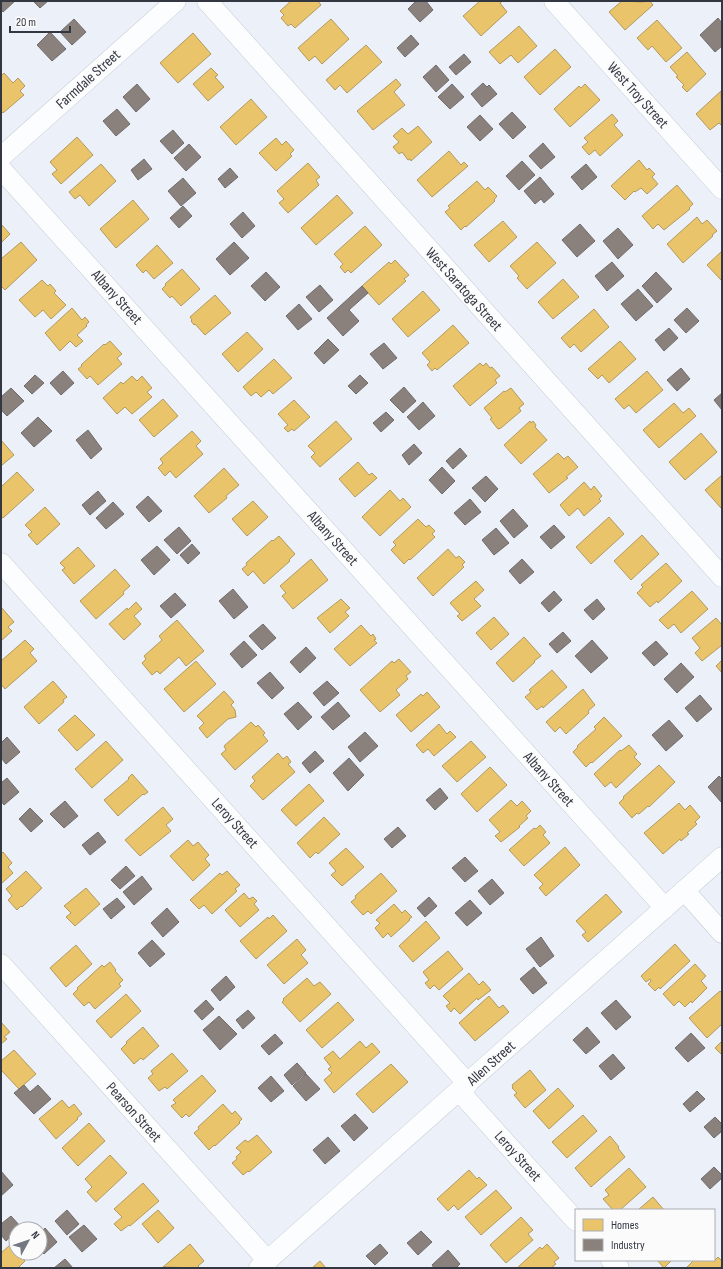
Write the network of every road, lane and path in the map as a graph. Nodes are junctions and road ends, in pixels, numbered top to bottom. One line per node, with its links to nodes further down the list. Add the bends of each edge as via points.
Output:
1 (176, 1): 4 (street, Farmdale Street)
2 (207, 1): 8 (street, West Saratoga Street)
3 (554, 1): 6 (street, West Troy Street)
4 (1, 157)
5 (1, 169): 11 (street, Albany Street)
6 (722, 189)
7 (1, 563): 14 (street, Leroy Street)
8 (722, 577)
9 (722, 857): 10 (street, Allen Street)
10 (684, 890): 11 (street, Allen Street); 12 (street)
11 (665, 908): 14 (street, Allen Street)
12 (722, 933)
13 (1, 964): 16 (street, Pearson Street)
14 (464, 1087): 15 (street, Leroy Street); 16 (street, Allen Street)
15 (575, 1220)
16 (263, 1264)

